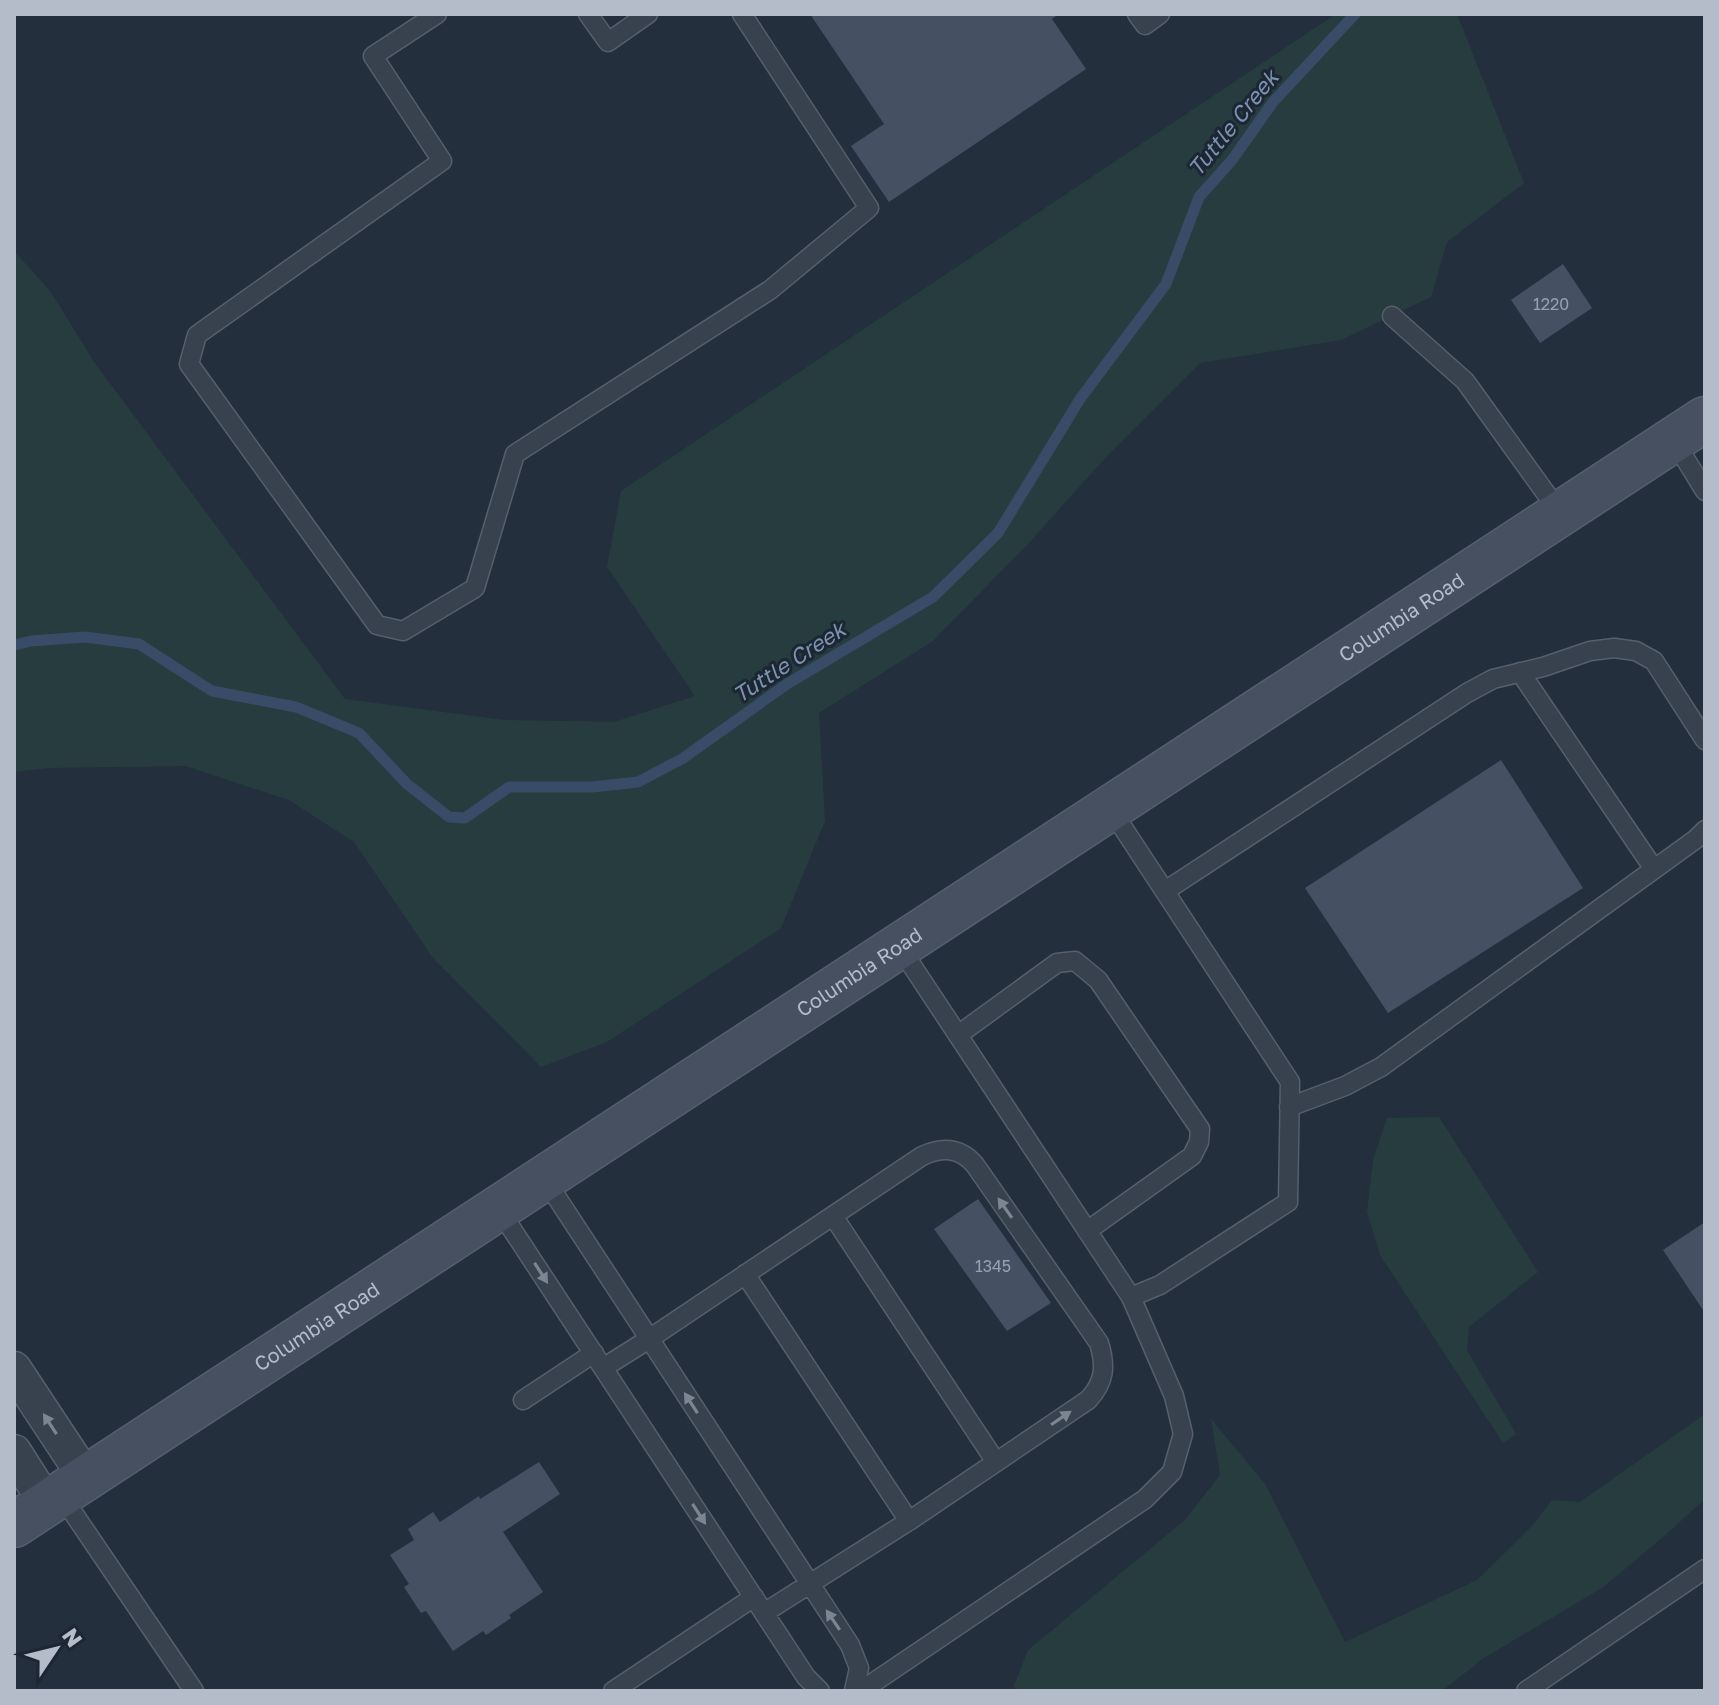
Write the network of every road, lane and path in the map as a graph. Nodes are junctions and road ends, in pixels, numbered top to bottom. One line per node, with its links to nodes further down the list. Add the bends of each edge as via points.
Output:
1 (437, 14): 4 (lane, via 373,56 442,161 197,335 189,364 377,625 403,631 475,588 515,454 770,290 869,208)
2 (588, 14): 3 (lane, via 608,42)
3 (648, 14)
4 (742, 14)
5 (1137, 14): 6 (lane, via 1145,25)
6 (1160, 14)
7 (1392, 316): 10 (lane, via 1465,381)
8 (1689, 429): 9 (lane); 10 (main road, Columbia Road)
9 (1705, 491)
10 (1560, 513): 13 (main road, Columbia Road)
11 (1520, 672): 12 (lane, via 1590,651 1636,651 1654,661); 15 (lane); 16 (lane, via 1467,693)
12 (1705, 740)
13 (1110, 808): 16 (lane); 17 (main road, Columbia Road)
14 (1705, 830): 15 (lane)
15 (1654, 869): 19 (lane, via 1381,1067)
16 (1165, 891): 19 (lane, via 1290,1082)
17 (899, 946): 18 (lane); 20 (main road, Columbia Road)
18 (958, 1035): 23 (lane); 23 (lane, via 1057,963 1075,961 1098,980 1200,1129 1192,1156)
19 (1289, 1107): 25 (lane, via 1288,1202 1160,1285)
20 (544, 1178): 21 (main road, Columbia Road); 26 (lane)
21 (498, 1208): 27 (lane, one-way to 27); 32 (main road, Columbia Road)
22 (833, 1216): 24 (lane); 31 (lane); 31 (lane, one-way to 22, via 1096,1392 1104,1369 1099,1343 975,1165 958,1151 945,1148 922,1156)
23 (1087, 1231): 25 (lane)
24 (745, 1274): 26 (lane); 33 (lane)
25 (1131, 1297): 41 (lane, via 1174,1396 1183,1434 1172,1472 1145,1499)
26 (649, 1339): 27 (lane); 35 (lane, one-way to 26)
27 (598, 1360): 29 (lane); 36 (lane, one-way to 36)
28 (14, 1369): 32 (street, one-way to 28)
29 (523, 1400)
30 (14, 1452): 32 (street)
31 (996, 1462): 33 (lane)
32 (52, 1500): 37 (lane)
33 (909, 1521): 35 (lane)
34 (1705, 1569): 42 (lane)
35 (809, 1583): 36 (lane); 40 (lane, one-way to 35, via 859,1668 850,1645)
36 (759, 1605): 38 (lane); 39 (lane)
37 (194, 1691)
38 (613, 1691)
39 (820, 1691)
40 (854, 1691)
41 (861, 1691)
42 (1526, 1691)

